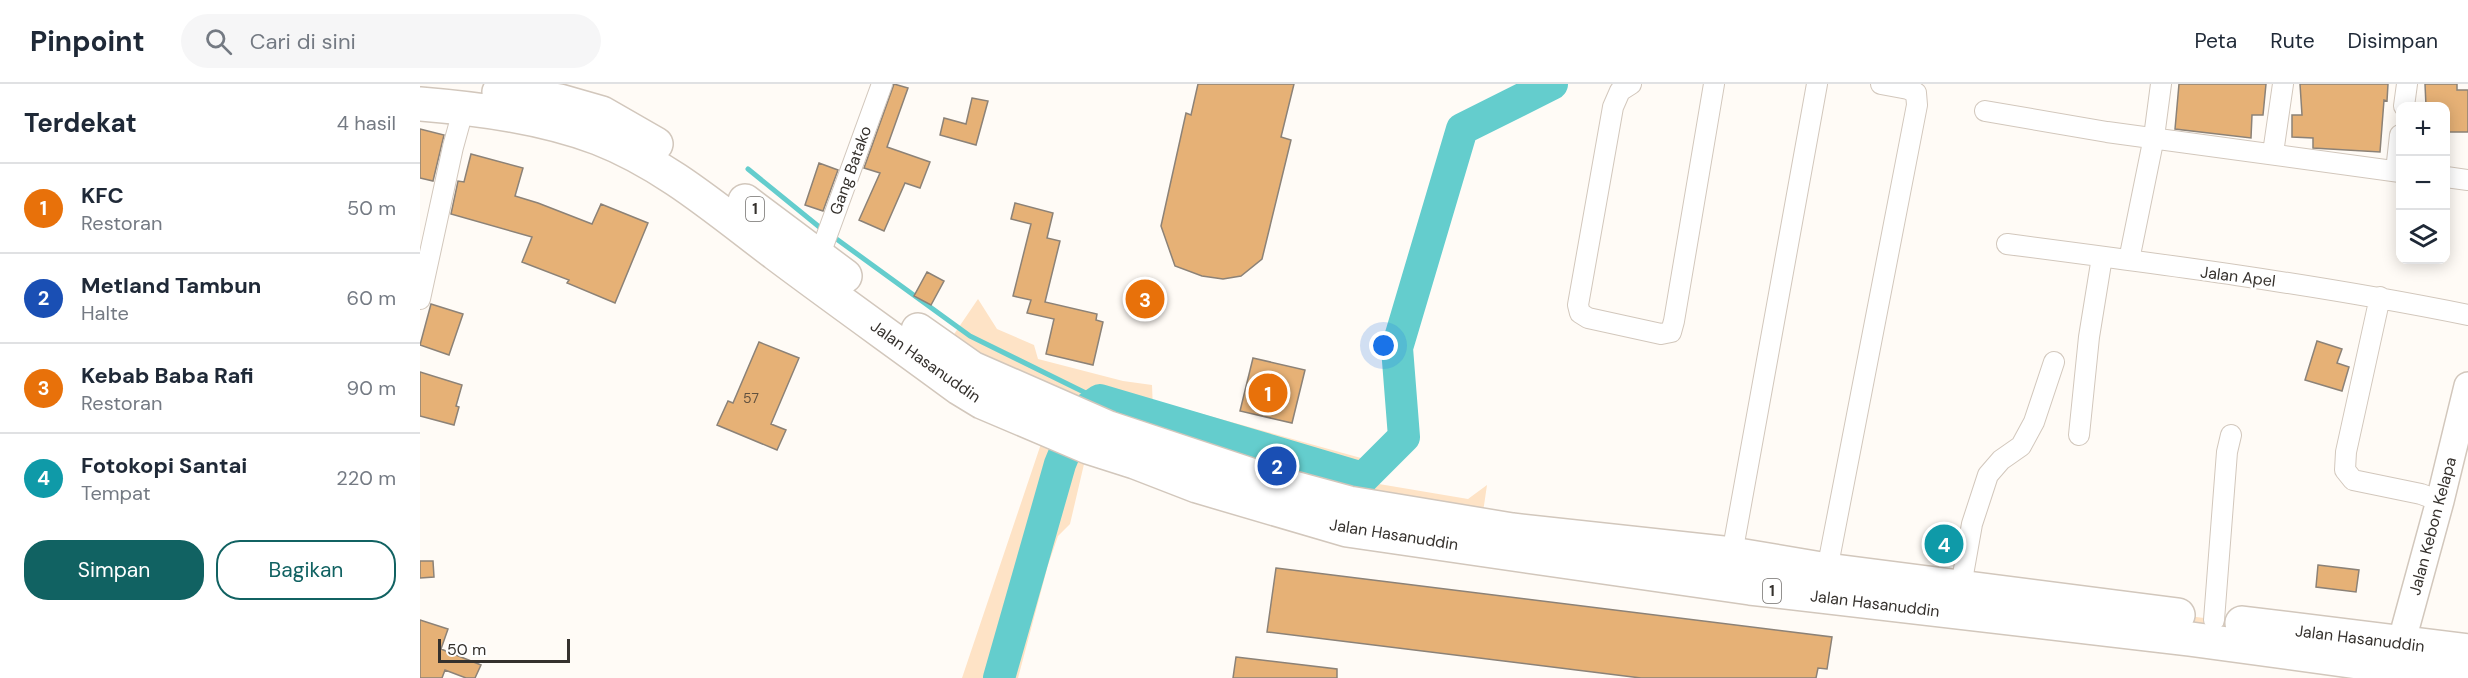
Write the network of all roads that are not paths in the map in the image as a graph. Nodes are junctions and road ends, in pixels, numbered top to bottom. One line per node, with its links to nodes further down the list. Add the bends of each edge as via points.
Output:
1 (423, 84): 21 (highway, Jalan Hasanuddin / 1, via 518,94 602,113 720,183)
2 (882, 84): 21 (street, Gang Batako)
3 (1631, 84): 4 (street, via 1620,92 1613,106 1578,305 1580,313 1588,318 1661,334 1671,332 1674,321)
4 (1714, 84)
5 (1817, 84): 33 (street)
6 (1881, 84): 34 (street, via 1908,88 1916,93 1917,105)
7 (2161, 84): 14 (street)
8 (2283, 84): 15 (street)
9 (2407, 84): 10 (street)
10 (2405, 102)
11 (420, 104): 12 (highway, Jalan Hasanuddin / 1)
12 (464, 107): 24 (street); 28 (highway, Jalan Hasanuddin / 1, via 525,118 597,138 650,162 959,388 982,402)
13 (1985, 111): 14 (street)
14 (2154, 137): 15 (street); 22 (street)
15 (2273, 153): 16 (street)
16 (2396, 172)
17 (2450, 178): 18 (street)
18 (2468, 180)
19 (2007, 244): 20 (street, Jalan Apel)
20 (2102, 256): 22 (street, Jalan Apel); 29 (street)
21 (819, 257): 28 (highway, Jalan Hasanuddin / 1, via 972,368)
22 (2128, 260): 23 (street, Jalan Apel)
23 (2380, 297): 25 (street, Jalan Apel); 32 (street, via 2345,470 2352,480)
24 (420, 299)
25 (2468, 315)
26 (2054, 362): 35 (street, via 2034,422 2021,446 1988,475 1972,524)
27 (2468, 386): 32 (street, Jalan Kebon Kelapa)
28 (1052, 418): 31 (highway, Jalan Hasanuddin / 1)
29 (2079, 435)
30 (2231, 435): 36 (street)
31 (1099, 437): 33 (highway, Jalan Hasanuddin / 1, via 1349,503 1512,530); 38 (highway, Jalan Hasanuddin / 1, via 1135,462 1197,486 1347,530 1750,588 2180,638)
32 (2440, 501): 38 (street, Jalan Kebon Kelapa)
33 (1733, 545): 34 (highway, Jalan Hasanuddin / 1)
34 (1827, 570): 35 (highway, Jalan Hasanuddin / 1)
35 (1961, 586): 36 (highway, Jalan Hasanuddin / 1)
36 (2214, 620): 38 (highway, Jalan Hasanuddin / 1)
37 (2468, 651): 38 (highway, Jalan Hasanuddin / 1)
38 (2398, 654): 39 (highway, Jalan Hasanuddin / 1)
39 (2468, 677)

